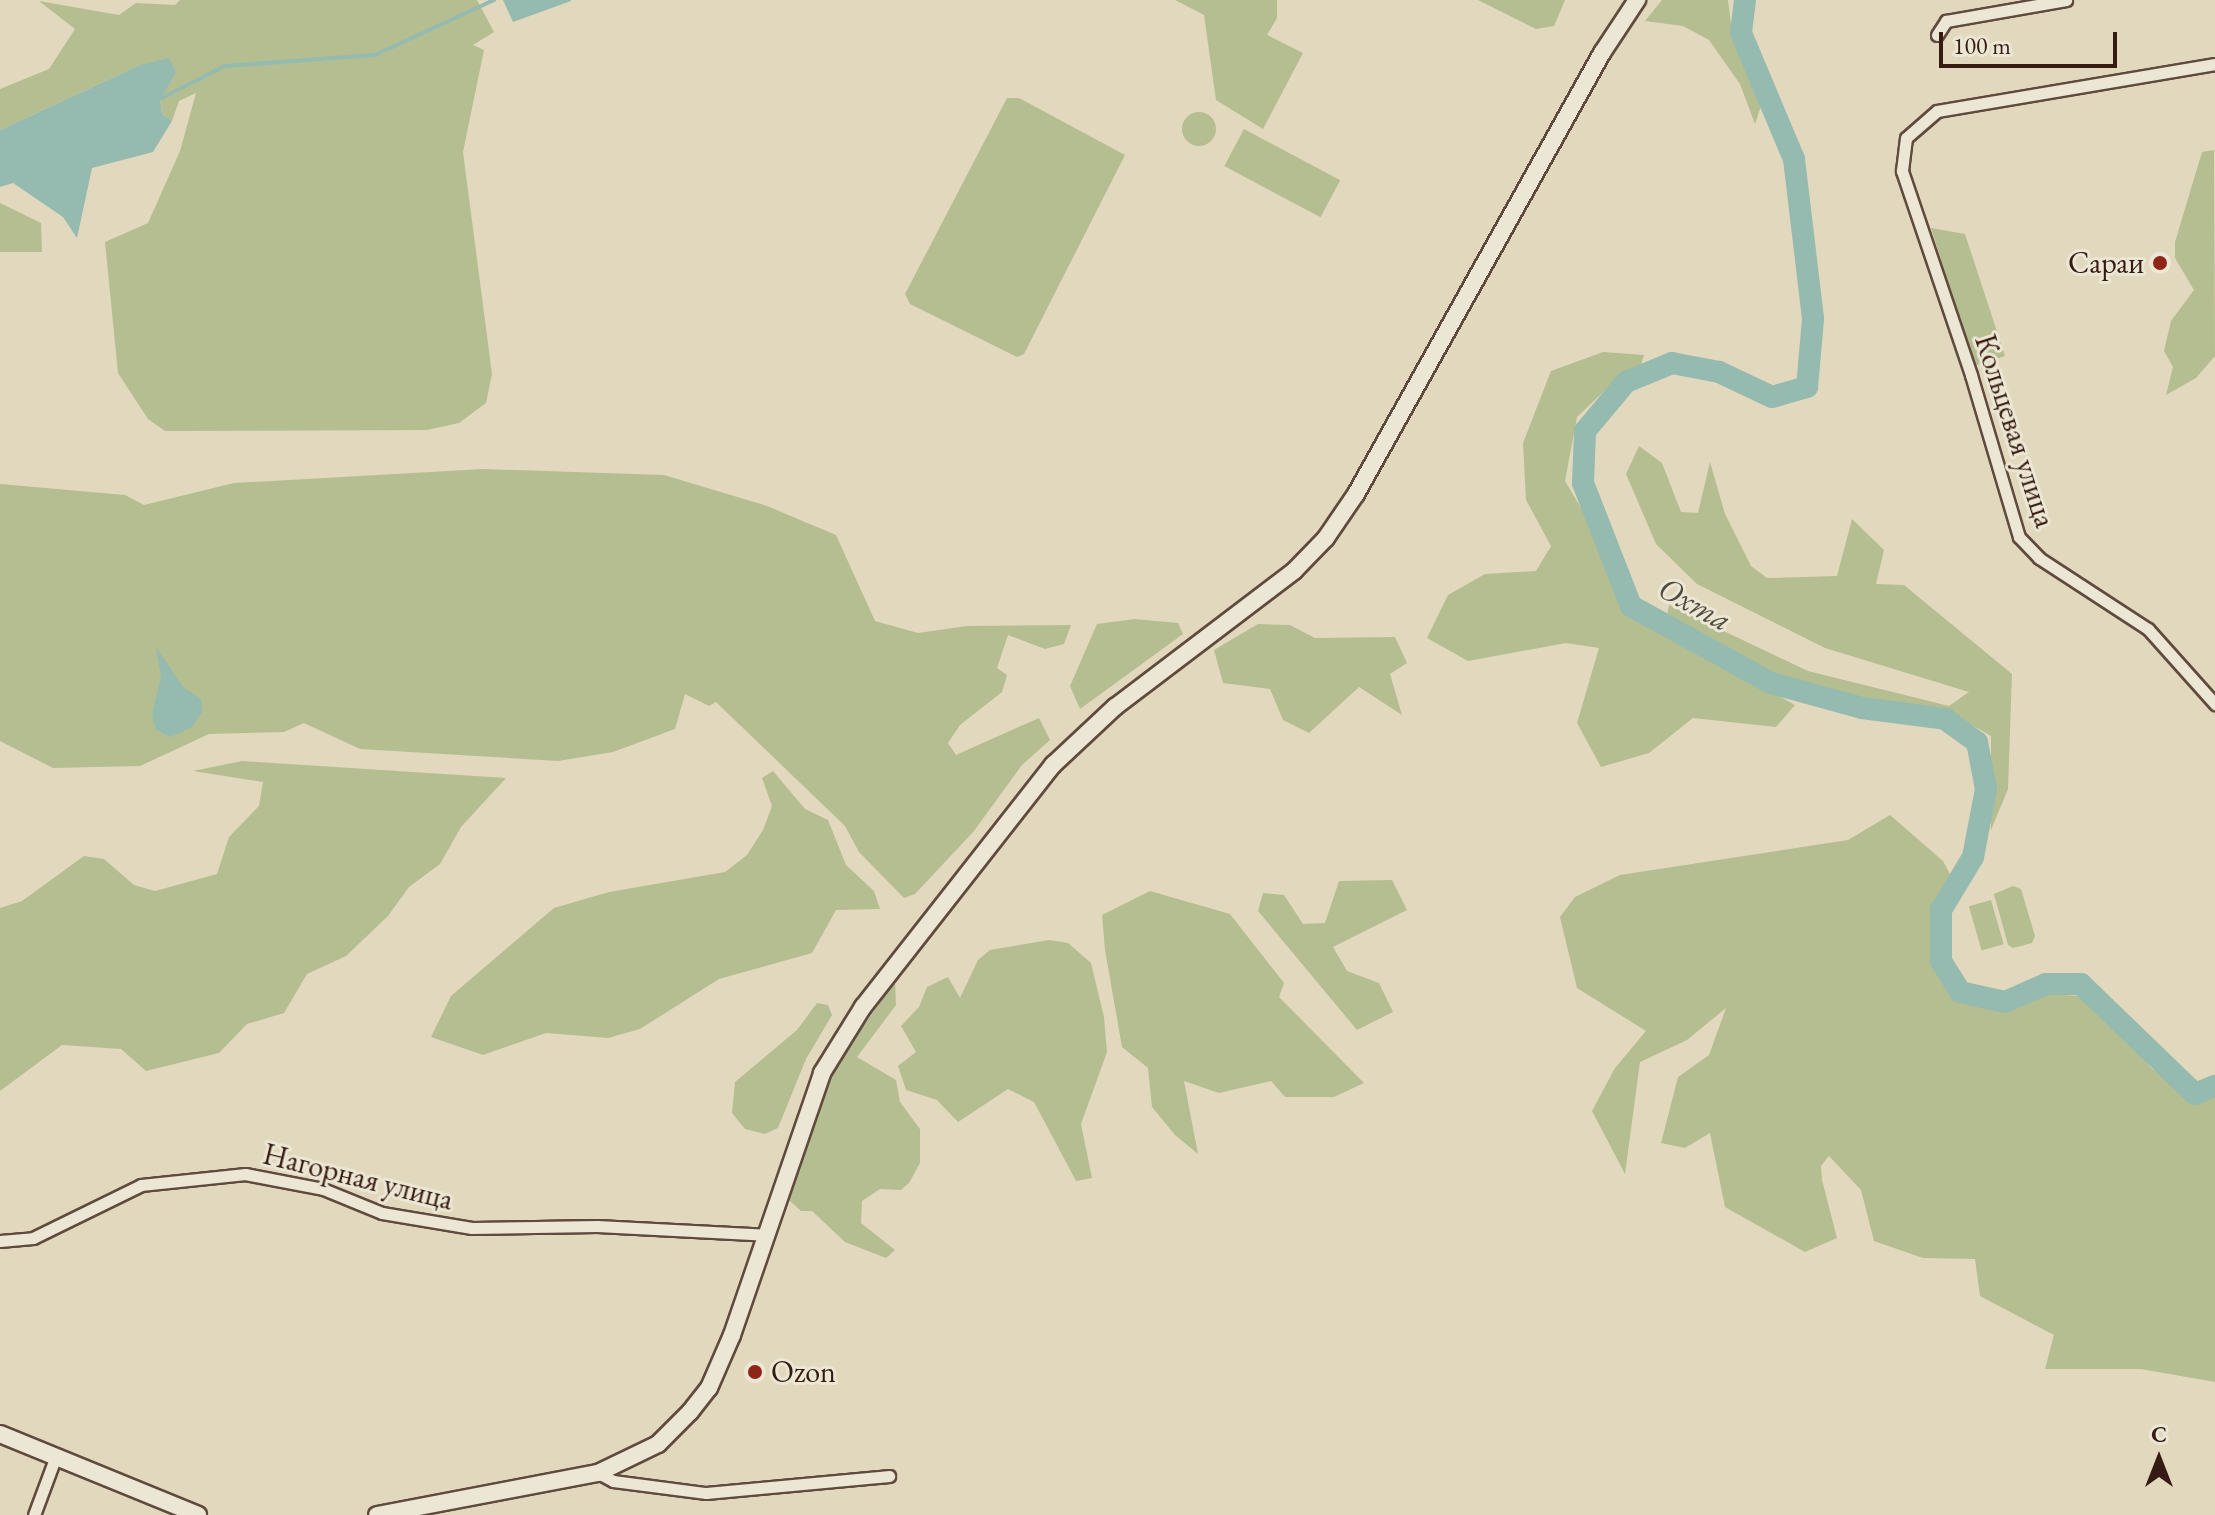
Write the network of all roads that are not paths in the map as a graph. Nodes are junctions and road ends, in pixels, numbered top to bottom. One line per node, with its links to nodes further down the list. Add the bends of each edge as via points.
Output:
1 (1637, 0): 6 (main road, via 1326,538 1294,571 1115,707 1053,765 984,847 863,1007 822,1073)
2 (2066, 0): 3 (street, via 1946,21)
3 (1937, 35)
4 (2215, 64): 5 (street, Кольцевая улица, via 1937,111 1916,126 1903,155 1906,188 1926,232 2019,537 2039,558 2148,629)
5 (2215, 704)
6 (766, 1235): 7 (street, Нагорная улица, via 597,1226 472,1228 382,1213 310,1185 245,1174 141,1185 33,1238); 10 (main road, via 709,1388 658,1444)
7 (0, 1241)
8 (0, 1434): 9 (main road)
9 (56, 1456): 12 (street); 13 (main road)
10 (598, 1473): 11 (street, via 613,1481 706,1493); 14 (main road)
11 (889, 1476)
12 (34, 1515)
13 (198, 1515)
14 (377, 1515)

